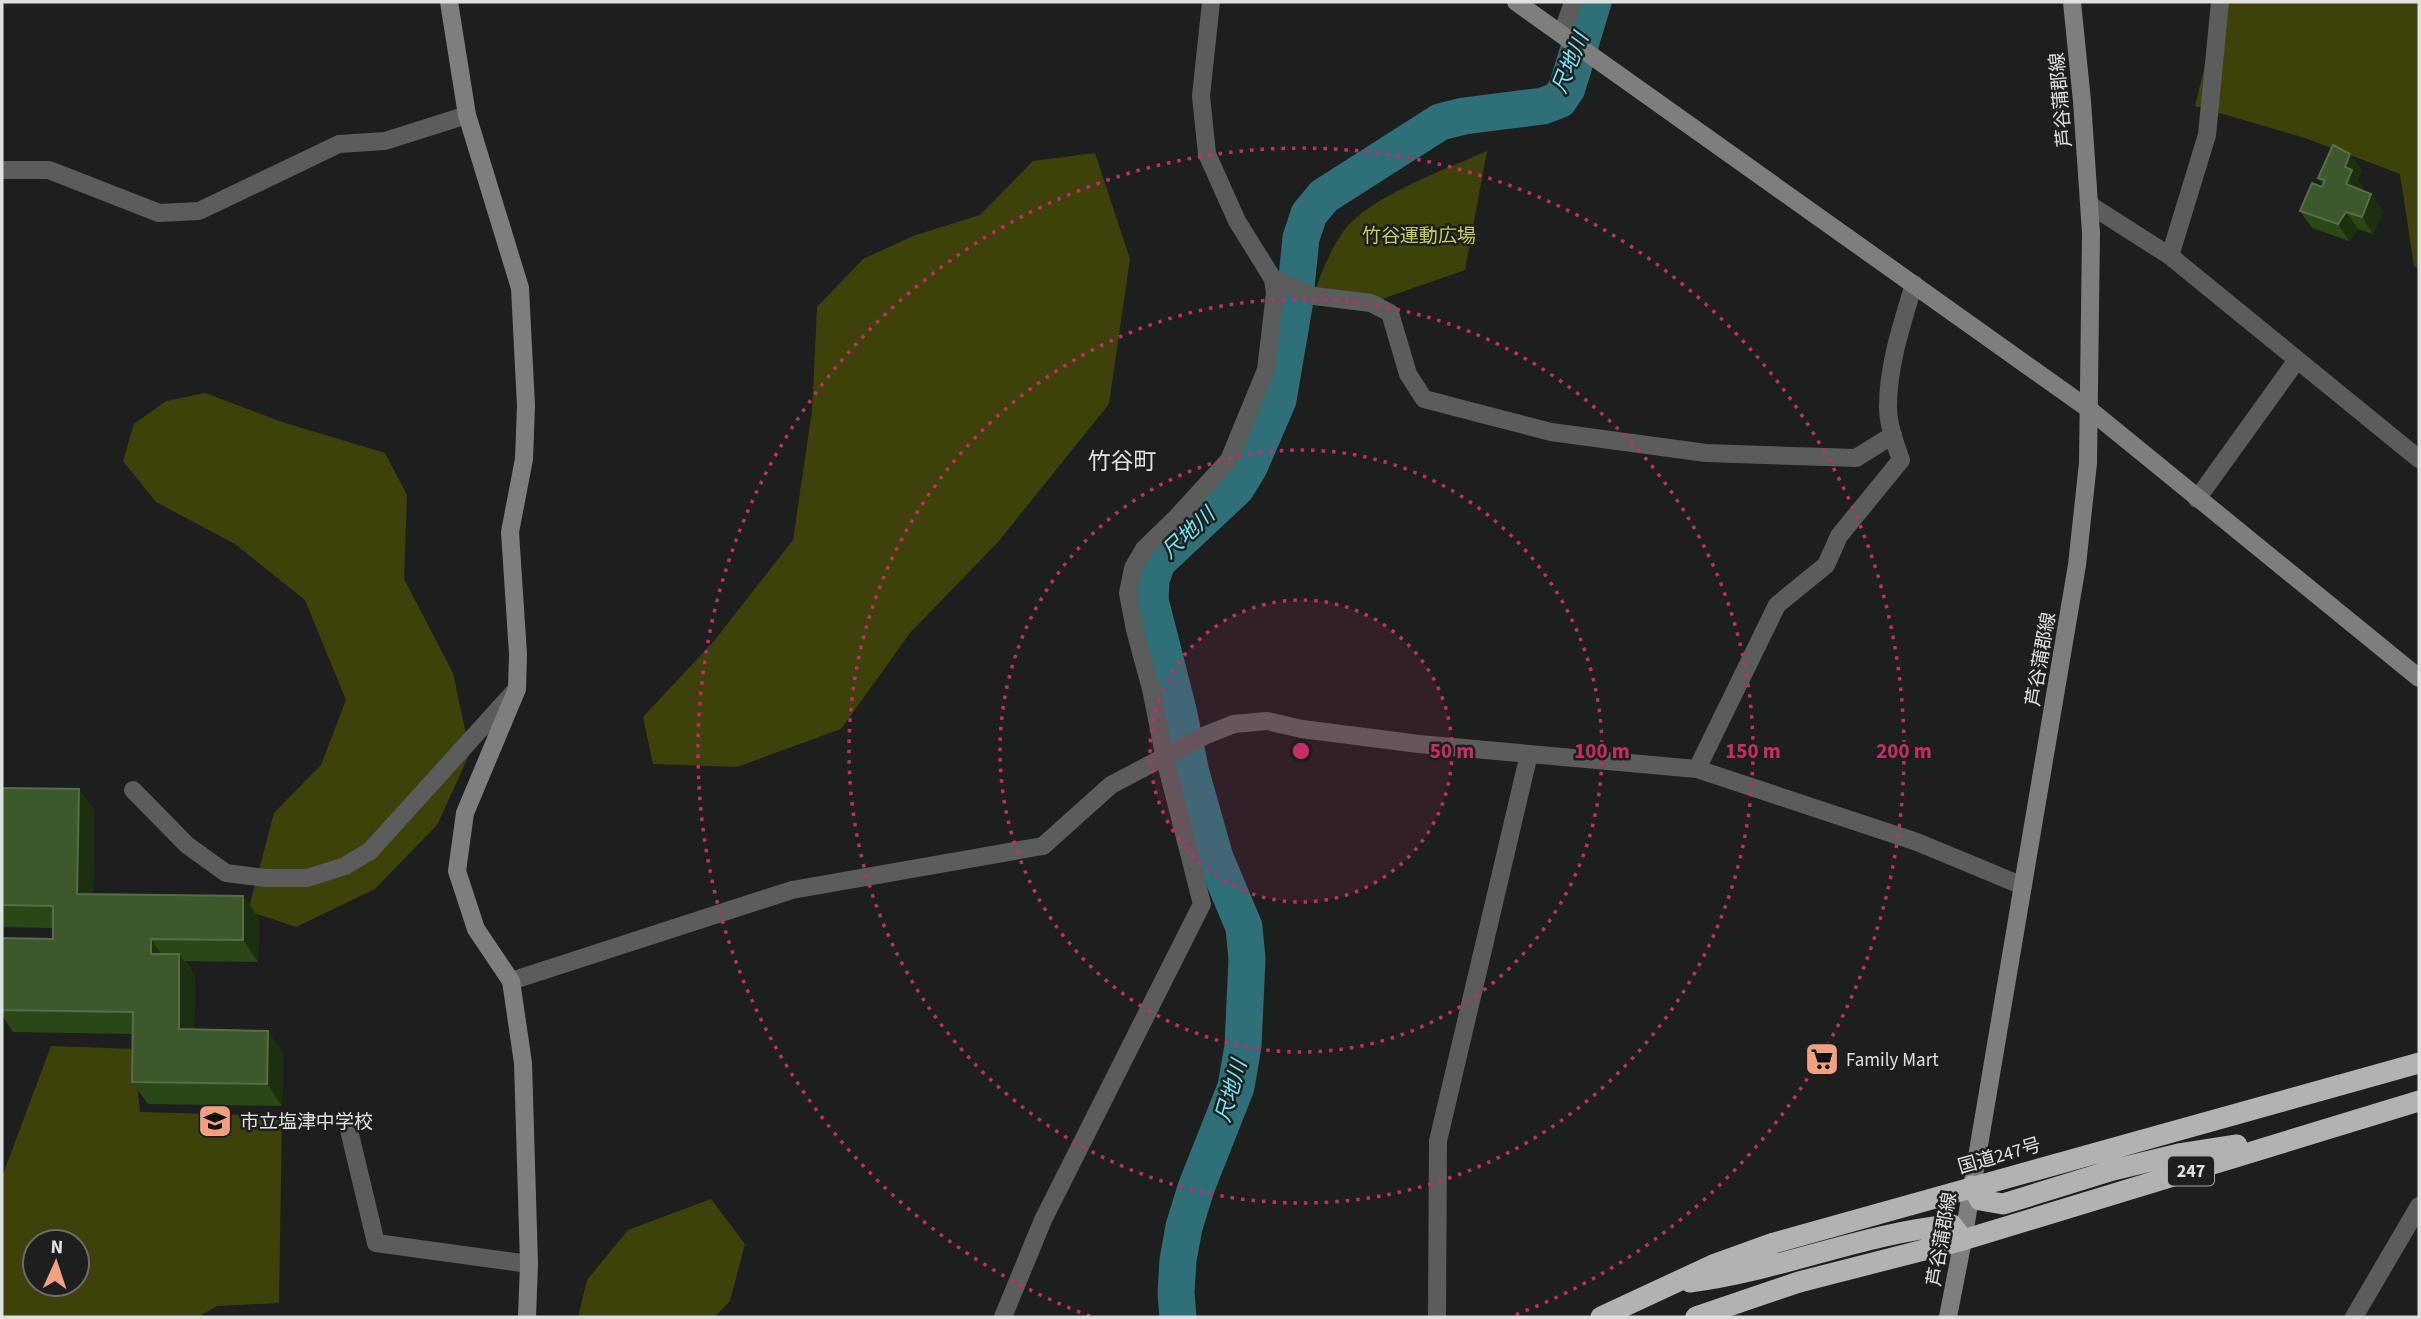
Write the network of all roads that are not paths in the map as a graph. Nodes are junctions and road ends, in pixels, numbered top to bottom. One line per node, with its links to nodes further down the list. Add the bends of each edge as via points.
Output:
1 (449, 2): 8 (street)
2 (1211, 2): 12 (street, via 1201,96 1207,154 1237,221)
3 (1516, 2): 7 (street)
4 (1573, 2): 7 (street)
5 (2072, 2): 10 (street, 芦谷蒲郡線)
6 (2220, 2): 11 (street, via 2207,135)
7 (1565, 36): 13 (street)
8 (467, 115): 9 (street, via 385,141 339,144 199,211 159,213 49,170); 20 (street, via 520,288 524,459 510,532)
9 (2, 170)
10 (2090, 205): 11 (street); 15 (street, 芦谷蒲郡線)
11 (2170, 256): 14 (street)
12 (1277, 281): 16 (street, via 1314,296 1371,303 1390,313 1408,374 1424,399 1551,432 1706,453 1856,458); 22 (street, via 1266,370 1229,460 1144,549 1133,568 1128,593)
13 (1913, 284): 15 (street); 16 (street, via 1894,355 1888,408)
14 (2297, 360): 17 (street); 18 (street)
15 (2090, 410): 18 (street); 25 (street, 芦谷蒲郡線, via 2077,565)
16 (1893, 435): 23 (street, via 1901,460 1839,536 1826,565 1777,606)
17 (2419, 459)
18 (2197, 499): 19 (street)
19 (2419, 678)
20 (517, 690): 24 (street, via 370,851 345,866 307,878 226,873 187,845); 26 (street, via 465,813 457,872 475,929)
21 (1529, 754): 22 (street, via 1419,744 1267,721 1234,724); 23 (street); 38 (street, via 1438,1140)
22 (1168, 757): 26 (street, via 1111,785 1043,846 792,890); 37 (street, via 1202,904 1042,1220)
23 (1697, 769): 25 (street, via 1917,842)
24 (133, 790)
25 (2023, 886): 31 (street, 芦谷蒲郡線)
26 (511, 981): 34 (street, via 523,1063)
27 (2419, 1063): 31 (highway, 国道247号 / 247)
28 (2419, 1101): 30 (highway, 247)
29 (348, 1126): 34 (street, via 376,1243)
30 (2267, 1147): 31 (highway, 247, via 2244,1144 2179,1154 2003,1204 1980,1200); 33 (highway, 247)
31 (1972, 1186): 33 (street, 芦谷蒲郡線); 35 (highway, 国道247号 / 247, via 1774,1243)
32 (2419, 1206): 42 (street)
33 (1963, 1240): 35 (highway, 247, via 1952,1225 1913,1228 1726,1278); 40 (highway, 247, via 1799,1282); 41 (street, 芦谷蒲郡線)
34 (529, 1264): 36 (street)
35 (1675, 1284): 39 (highway, 国道247号 / 247)
36 (527, 1317)
37 (1003, 1317)
38 (1437, 1317)
39 (1601, 1317)
40 (1696, 1317)
41 (1948, 1317)
42 (2354, 1317)

